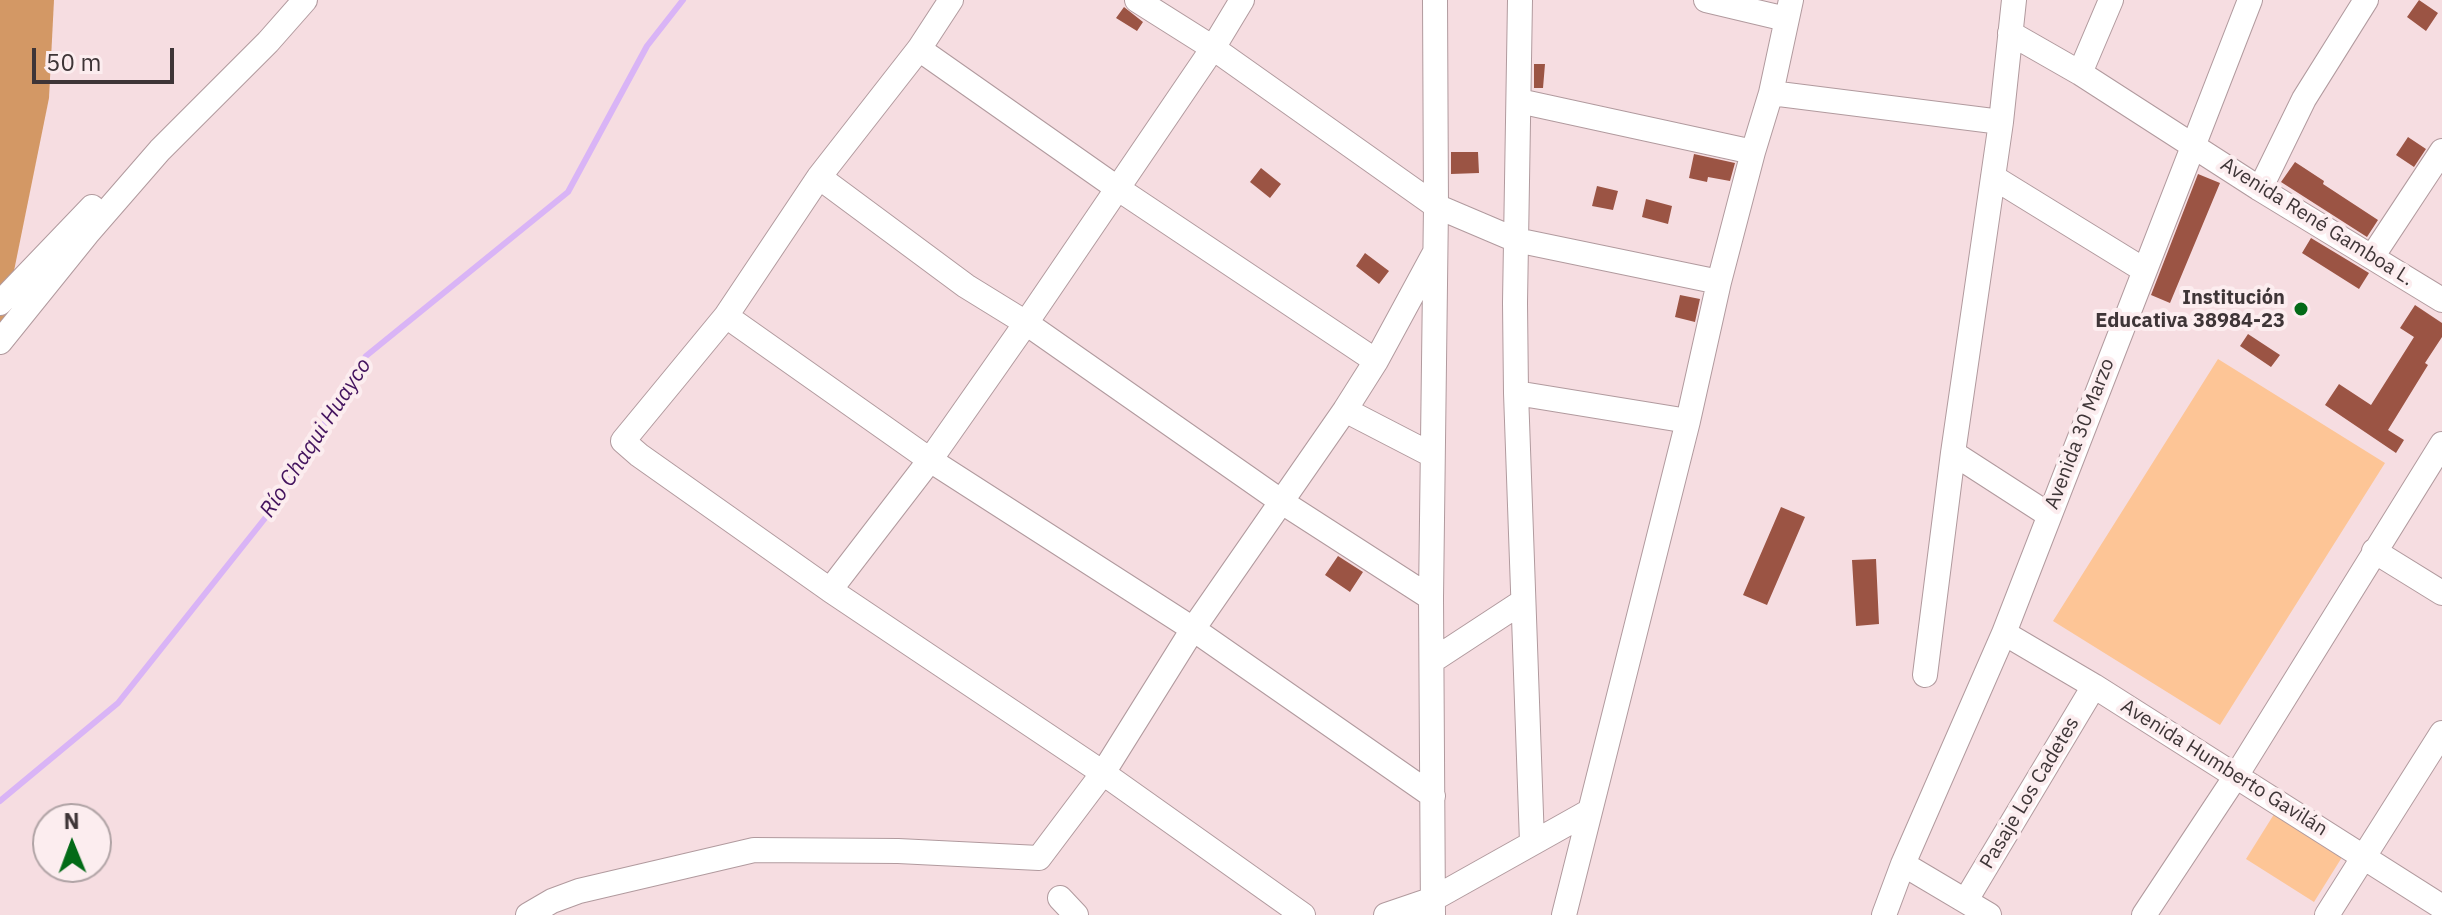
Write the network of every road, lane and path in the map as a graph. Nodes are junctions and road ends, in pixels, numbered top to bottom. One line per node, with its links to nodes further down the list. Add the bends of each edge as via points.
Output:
1 (305, 0): 21 (street)
2 (951, 0): 15 (street)
3 (1137, 0): 14 (street)
4 (1242, 0): 14 (street)
5 (1435, 0): 28 (street)
6 (1520, 0): 18 (street)
7 (1706, 0): 12 (street)
8 (2014, 0): 13 (street)
9 (2111, 0): 16 (street)
10 (2250, 0): 20 (street, Avenida 30 Marzo)
11 (2366, 0): 27 (street, via 2304,99)
12 (1789, 10): 17 (street)
13 (2010, 33): 16 (street, Avenida René Gamboa L.); 19 (street)
14 (1213, 48): 26 (street); 28 (street)
15 (919, 49): 24 (street); 26 (street)
16 (2080, 73): 20 (street, Avenida René Gamboa L.)
17 (1771, 93): 19 (street); 23 (street)
18 (1519, 101): 23 (street); 29 (street)
19 (2001, 122): 25 (street)
20 (2192, 144): 27 (street, Avenida René Gamboa L.); 32 (street, Avenida 30 Marzo)
21 (160, 150): 35 (street, via 81,216); 38 (street)
22 (2442, 151): 31 (street)
23 (1753, 152): 33 (street)
24 (819, 177): 36 (street); 37 (street, via 966,286)
25 (1993, 177): 32 (street); 44 (street)
26 (1117, 188): 37 (street); 39 (street)
27 (2260, 189): 31 (street, Avenida René Gamboa L.)
28 (1436, 206): 29 (street); 30 (street)
29 (1516, 240): 33 (street); 40 (street)
30 (1434, 254): 39 (street); 45 (street)
31 (2372, 257): 34 (street, Avenida René Gamboa L.)
32 (2144, 270): 48 (street, Avenida 30 Marzo)
33 (1719, 282): 42 (street)
34 (2442, 300)
35 (0, 303)
36 (726, 316): 46 (street); 50 (street, via 623,441)
37 (1026, 323): 46 (street); 47 (street)
38 (0, 342)
39 (1376, 361): 41 (street)
40 (1516, 393): 42 (street); 53 (street)
41 (1345, 410): 45 (street); 47 (street)
42 (1688, 421): 63 (street)
43 (2442, 444): 49 (street)
44 (1953, 453): 48 (street); 57 (street)
45 (1432, 455): 52 (street)
46 (930, 460): 50 (street); 54 (street)
47 (1282, 502): 52 (street); 54 (street)
48 (2049, 515): 55 (street, Avenida 30 Marzo)
49 (2374, 551): 51 (street); 61 (street)
50 (830, 590): 60 (street)
51 (2442, 593)
52 (1431, 598): 56 (street)
53 (1522, 602): 56 (street); 64 (street)
54 (1193, 629): 60 (street); 62 (street)
55 (2004, 633): 58 (street, Avenida Humberto Gavilán); 66 (street, Avenida 30 Marzo)
56 (1432, 661): 62 (street)
57 (1925, 675)
58 (2094, 686): 61 (street, Avenida Humberto Gavilán); 67 (street, Pasaje Los Cadetes)
59 (2442, 733): 65 (street)
60 (1103, 773): 70 (street, via 1039,858 754,850 579,891); 71 (street)
61 (2236, 776): 65 (street, Avenida Humberto Gavilán); 76 (street)
62 (1433, 796): 68 (street)
63 (1590, 811): 64 (street); 73 (street)
64 (1532, 842): 68 (street)
65 (2365, 857): 69 (street, Avenida Humberto Gavilán); 77 (street)
66 (1903, 864): 67 (street); 74 (street, Avenida 30 Marzo)
67 (1966, 900): 75 (street)
68 (1433, 907): 72 (street)
69 (2442, 907)
70 (528, 915)
71 (1303, 915)
72 (1386, 915)
73 (1564, 915)
74 (1884, 915)
75 (1989, 915)
76 (2144, 915)
77 (2327, 915)

